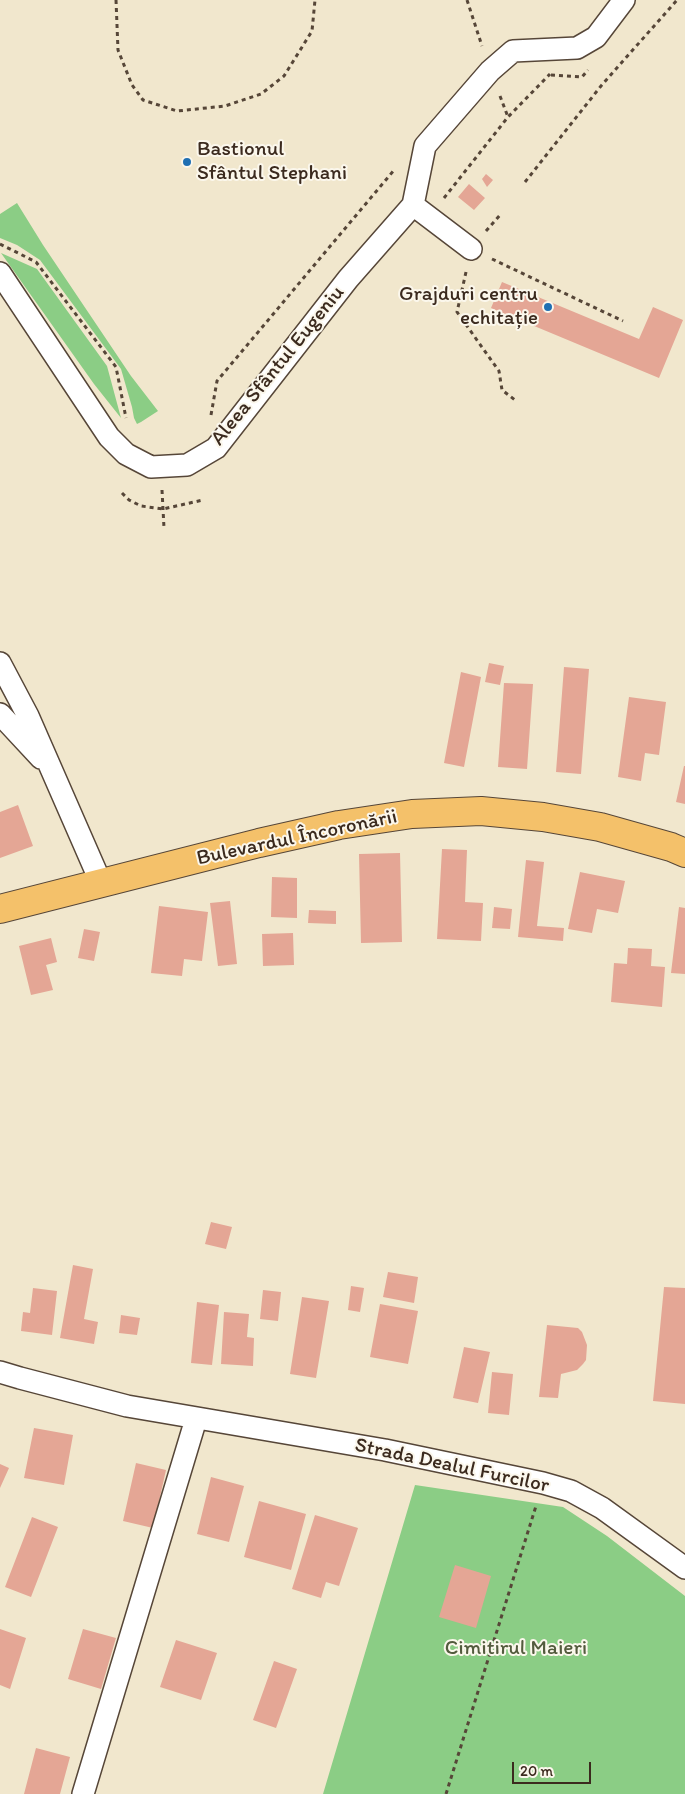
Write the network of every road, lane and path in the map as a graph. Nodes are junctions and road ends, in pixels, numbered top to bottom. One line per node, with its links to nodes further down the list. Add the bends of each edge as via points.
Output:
1 (116, 0): 2 (path, via 118,50 132,85 143,100 177,111 225,106 261,94 284,76 312,31)
2 (315, 0)
3 (467, 0): 6 (path)
4 (624, 0): 6 (street, Aleea Sfântul Eugeniu, via 596,37 577,48 513,51)
5 (677, 0): 8 (path, via 601,86)
6 (490, 71): 9 (street, Aleea Sfântul Eugeniu, via 425,146)
7 (397, 166): 15 (path, via 216,381)
8 (525, 182)
9 (413, 205): 11 (street); 17 (street, Aleea Sfântul Eugeniu, via 348,279 216,448 187,465)
10 (0, 244): 16 (path, via 36,262 116,367)
11 (471, 249): 13 (path); 14 (path, via 457,312 499,371 502,390)
12 (0, 273): 17 (street, Aleea Sfântul Eugeniu, via 109,437 126,454 152,467)
13 (623, 321)
14 (515, 400)
15 (209, 423)
16 (127, 424)
17 (162, 467): 20 (path)
18 (122, 493): 20 (path, via 141,506)
19 (203, 500): 20 (path)
20 (162, 509): 21 (path)
21 (164, 528)
22 (0, 663): 24 (street)
23 (0, 714): 24 (street)
24 (52, 771): 26 (street)
25 (685, 853): 26 (main road, Bulevardul Încoronării, via 600,827 543,817 481,811 412,814 339,825)
26 (101, 883): 27 (main road, Bulevardul Încoronării)
27 (0, 909)
28 (0, 1372): 29 (street, Strada Dealul Furcilor, via 127,1406)
29 (196, 1419): 30 (street, Strada Dealul Furcilor, via 385,1450); 32 (street)
30 (543, 1483): 31 (street, Strada Dealul Furcilor, via 571,1491 602,1508); 33 (path)
31 (685, 1568)
32 (83, 1794)
33 (446, 1794)

